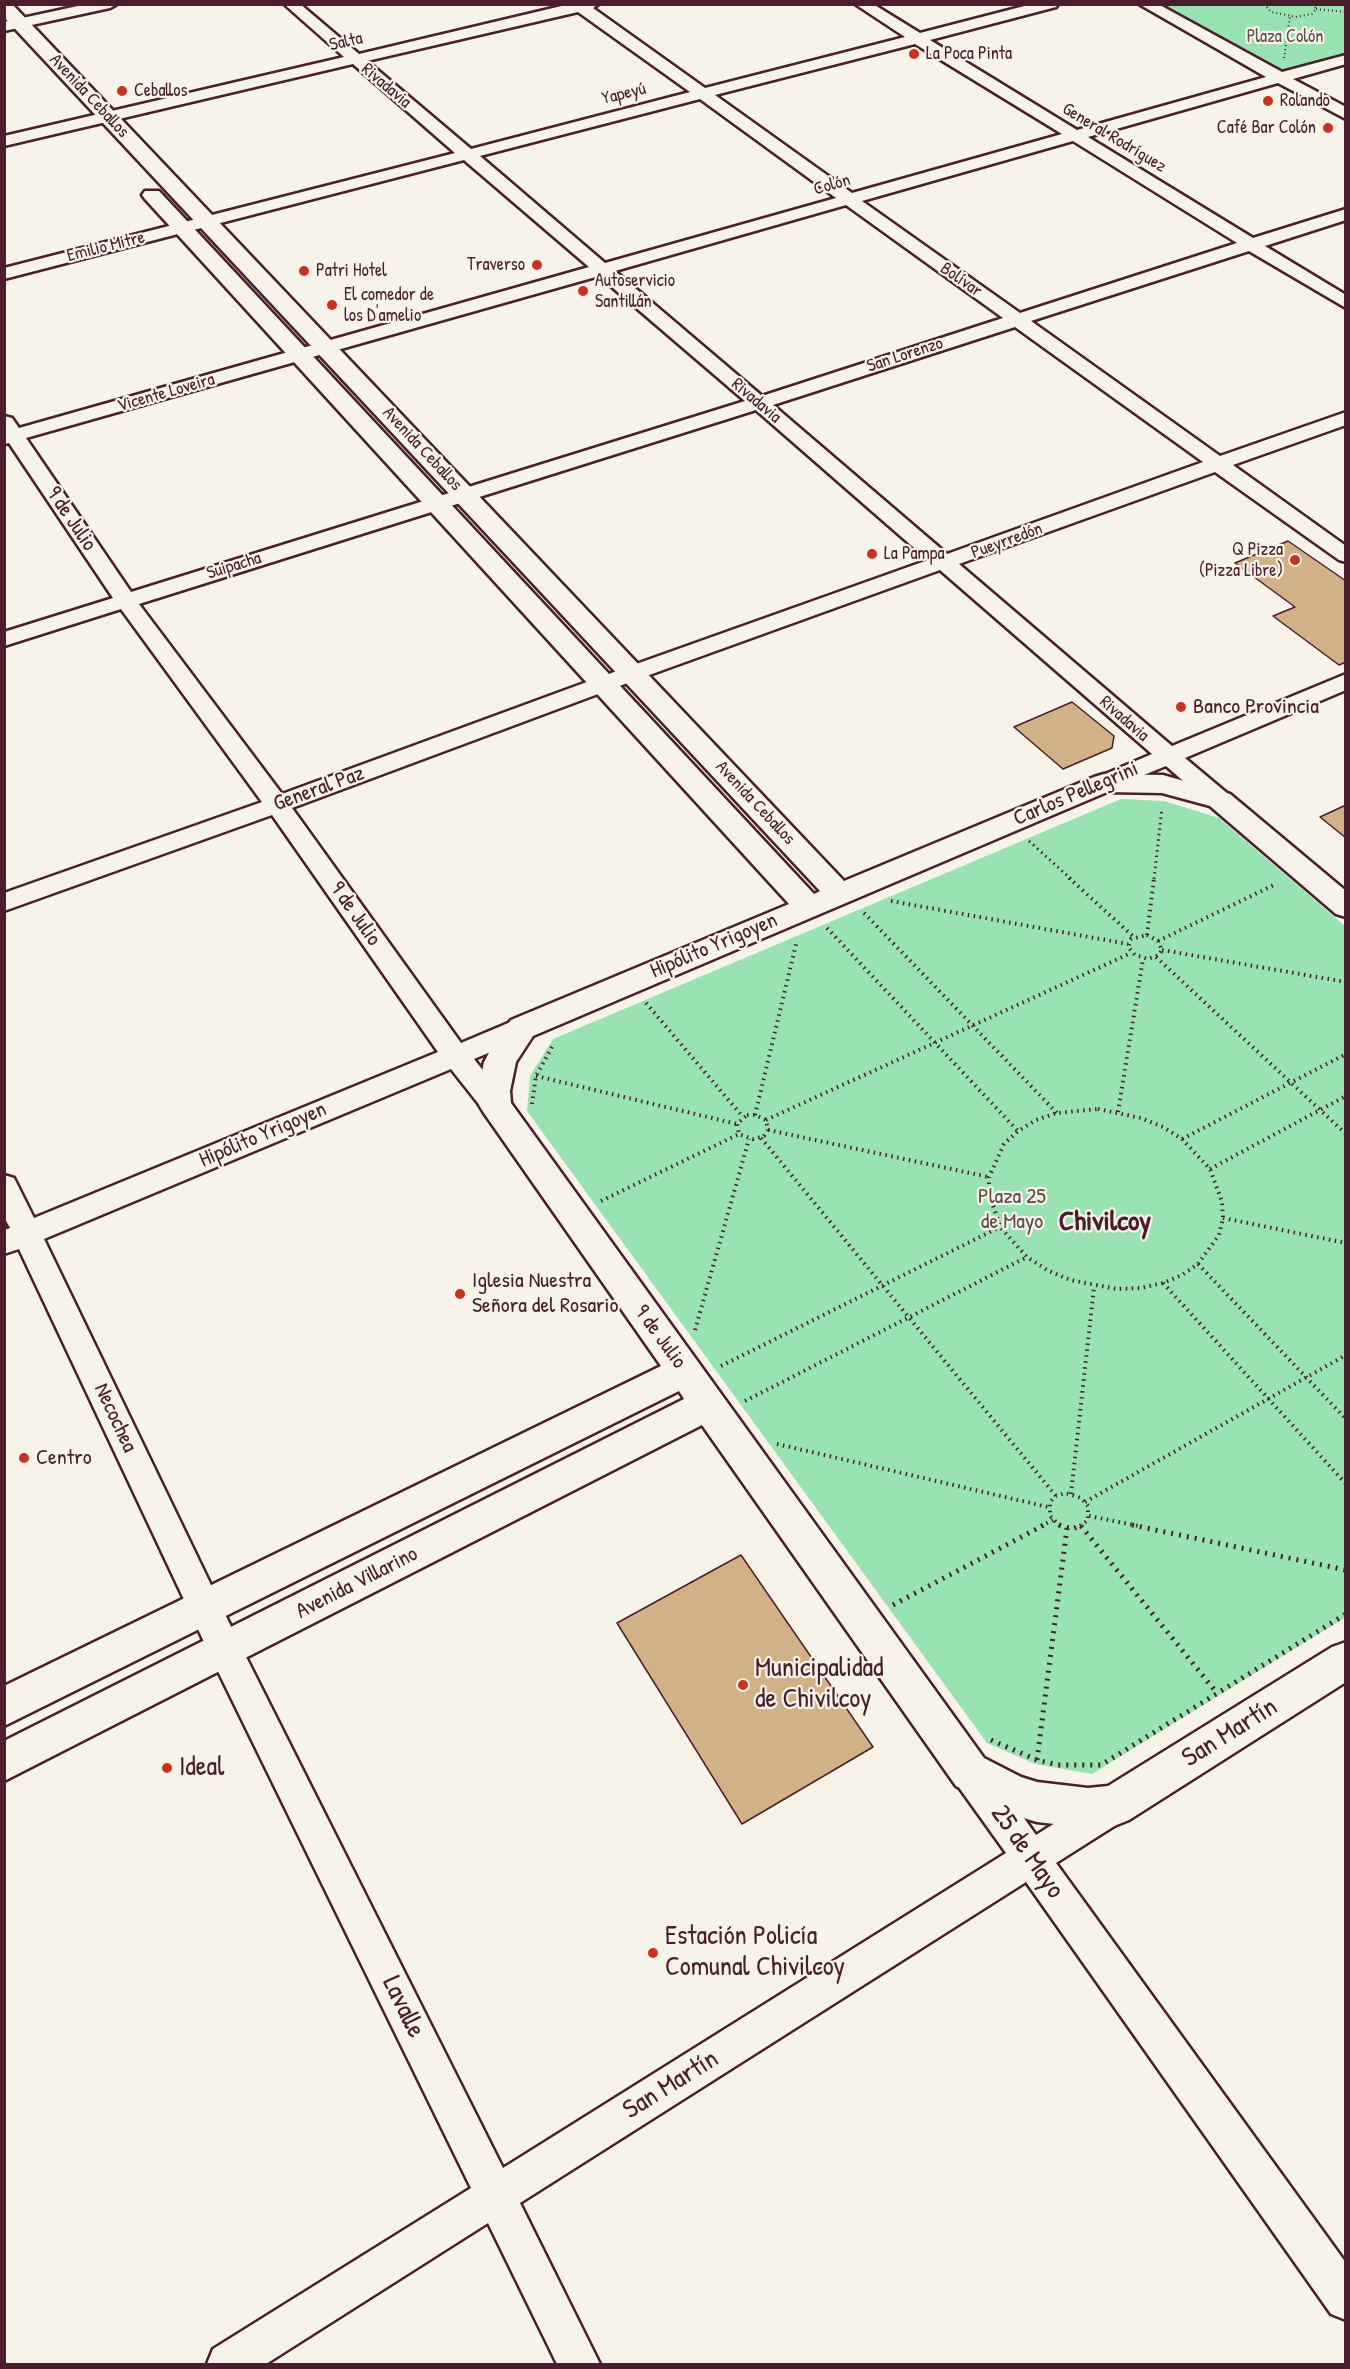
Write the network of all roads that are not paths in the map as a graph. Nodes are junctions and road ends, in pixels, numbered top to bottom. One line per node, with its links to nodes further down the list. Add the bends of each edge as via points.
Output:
1 (110, 4): 8 (street)
2 (291, 4): 11 (street, Rivadavia)
3 (862, 4): 9 (street, General Rodríguez)
4 (1051, 4): 9 (street, Yapeyú)
5 (1146, 4): 12 (street)
6 (583, 5): 11 (street, Salta); 13 (street, Bolívar)
7 (4, 6): 8 (main road, Avenida Ceballos)
8 (13, 26): 16 (main road, Avenida Ceballos)
9 (917, 39): 13 (street, Yapeyú); 18 (street, General Rodríguez)
10 (1346, 59): 12 (street, Colón)
11 (356, 60): 16 (street, Salta); 21 (street, Rivadavia)
12 (1277, 78): 15 (street); 18 (street, Colón)
13 (702, 94): 21 (street, Yapeyú); 23 (street, Bolívar)
14 (69, 106): 17 (main road, Avenida Ceballos)
15 (1346, 114)
16 (110, 118): 17 (street, Salta); 25 (main road, Avenida Ceballos)
17 (86, 123): 19 (street, Salta); 20 (main road, Avenida Ceballos)
18 (1075, 137): 23 (street, Colón); 27 (street, General Rodríguez)
19 (4, 141)
20 (102, 141)
21 (467, 155): 25 (street, Yapeyú); 28 (street, Rivadavia)
22 (142, 184): 26 (main road, Avenida Ceballos)
23 (849, 200): 28 (street, Colón); 31 (street, Bolívar)
24 (1346, 214): 27 (street, San Lorenzo)
25 (208, 221): 26 (street, Emilio Mitre); 32 (main road, Avenida Ceballos)
26 (182, 228): 29 (street, Emilio Mitre); 33 (main road, Avenida Ceballos)
27 (1252, 245): 30 (street, General Rodríguez); 31 (street, San Lorenzo)
28 (601, 269): 32 (street, Colón); 34 (street, Rivadavia)
29 (4, 274)
30 (1346, 303)
31 (1017, 319): 34 (street, San Lorenzo); 37 (street, Bolívar)
32 (328, 347): 33 (street, Vicente Loveira); 38 (main road, Avenida Ceballos)
33 (299, 355): 36 (street, Vicente Loveira); 39 (main road, Avenida Ceballos)
34 (759, 403): 38 (street, San Lorenzo); 41 (street, Rivadavia)
35 (1346, 418): 37 (street, Pueyrredón)
36 (8, 431): 42 (street, 9 de Julio)
37 (1218, 464): 40 (street, Bolívar); 41 (street, Pueyrredón)
38 (463, 494): 39 (street, Suipacha); 44 (main road, Avenida Ceballos)
39 (436, 503): 42 (street, Suipacha); 46 (main road, Avenida Ceballos)
40 (1346, 556)
41 (945, 563): 44 (street, Pueyrredón); 47 (street, Rivadavia)
42 (125, 600): 43 (street, Suipacha); 50 (street, 9 de Julio)
43 (4, 639)
44 (633, 673): 46 (street, General Paz); 51 (main road, Avenida Ceballos)
45 (1346, 681): 47 (street, Carlos Pellegrini)
46 (603, 684): 50 (street, General Paz); 54 (main road, Avenida Ceballos)
47 (1166, 755): 48 (street, Carlos Pellegrini); 49 (street, Rivadavia)
48 (1104, 783): 49 (main road, Rivadavia, via 1163,783); 51 (main road, Carlos Pellegrini)
49 (1220, 800): 53 (main road, Rivadavia)
50 (277, 805): 52 (street, General Paz); 56 (street, 9 de Julio)
51 (839, 893): 54 (main road, Hipólito Yrigoyen)
52 (4, 902)
53 (1346, 907)
54 (817, 921): 55 (main road, Hipólito Yrigoyen)
55 (522, 1028): 56 (street, Hipólito Yrigoyen); 57 (main road, via 500,1062)
56 (455, 1055): 57 (street, 9 de Julio); 59 (street, Hipólito Yrigoyen)
57 (495, 1105): 60 (main road, 9 de Julio)
58 (4, 1186): 59 (street, Necochea)
59 (16, 1238): 62 (street, Necochea)
60 (699, 1364): 61 (main road, 9 de Julio); 62 (main road, Avenida Villarino)
61 (730, 1393): 63 (main road, Avenida Villarino); 66 (main road, 25 de Mayo)
62 (205, 1607): 63 (street, Necochea); 65 (main road, Avenida Villarino)
63 (225, 1650): 67 (main road, Avenida Villarino); 70 (street, Lavalle)
64 (1346, 1660): 68 (main road, San Martín)
65 (4, 1707)
66 (980, 1756): 68 (main road, via 1013,1795 1063,1807); 69 (street, 25 de Mayo)
67 (4, 1762)
68 (1114, 1806): 69 (street, San Martín)
69 (1031, 1858): 70 (street, San Martín); 71 (street, 25 de Mayo)
70 (496, 2195): 72 (street, San Martín); 73 (street, Lavalle)
71 (1346, 2299)
72 (228, 2364)
73 (579, 2364)

